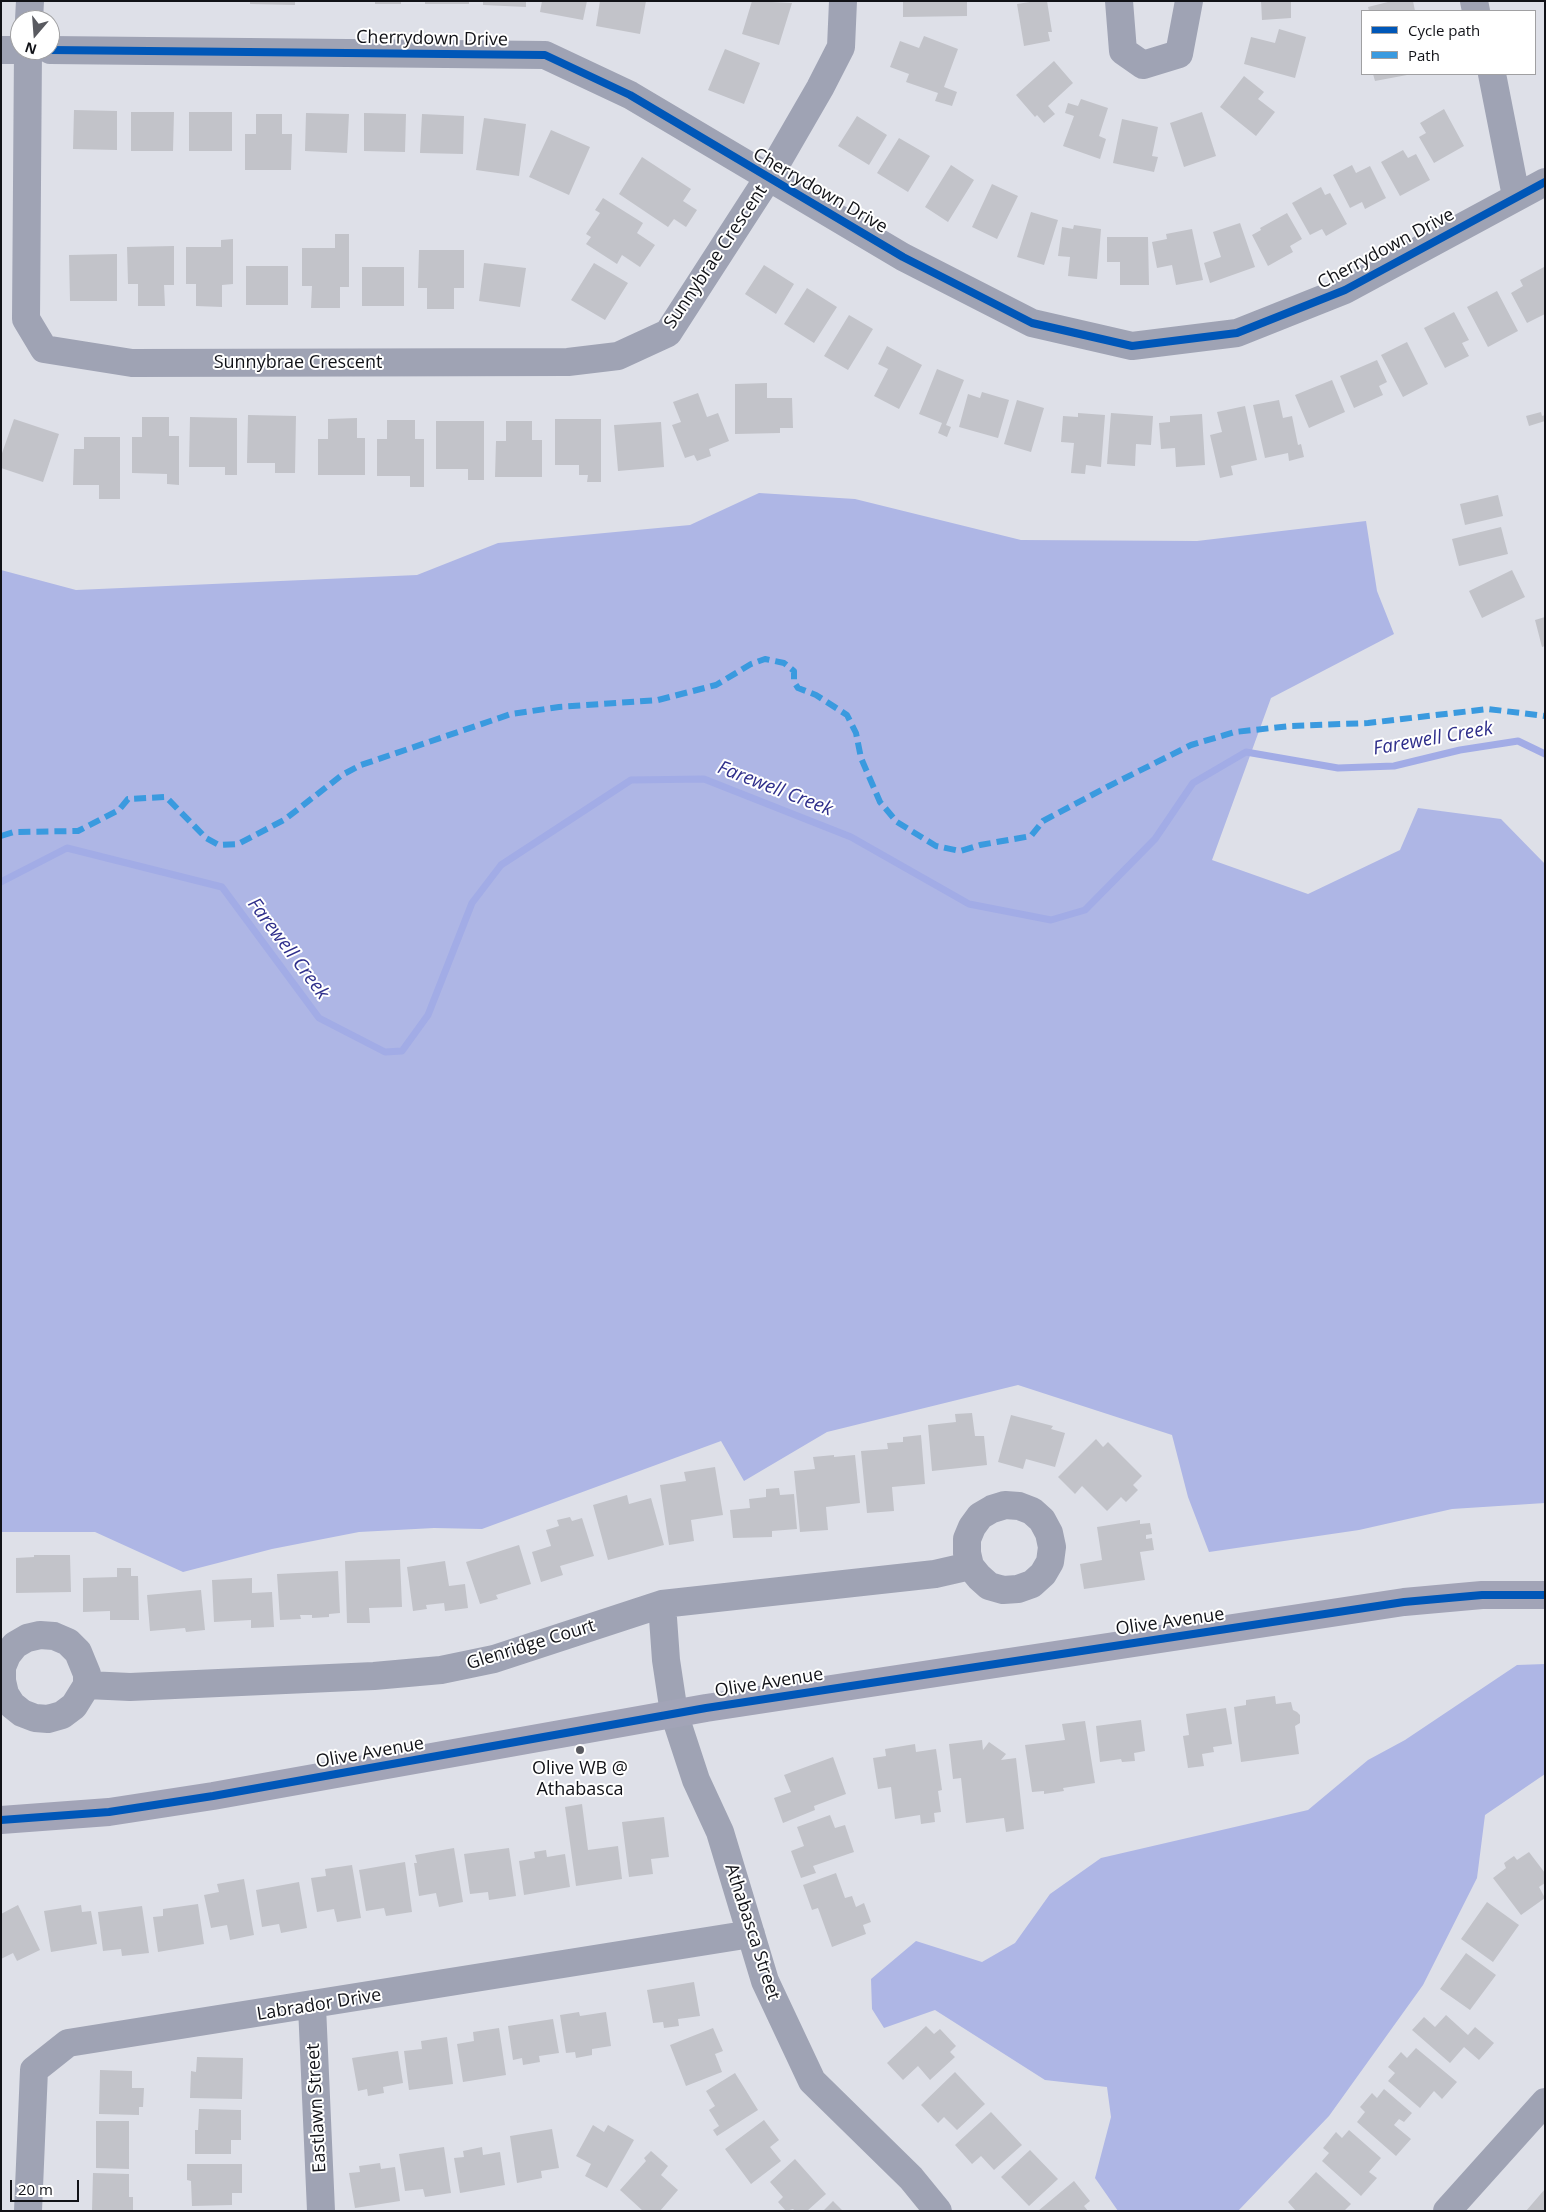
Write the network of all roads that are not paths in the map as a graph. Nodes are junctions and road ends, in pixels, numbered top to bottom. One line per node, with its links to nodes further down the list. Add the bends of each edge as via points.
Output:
1 (843, 1): 7 (street, via 841,47)
2 (1119, 1): 3 (street, via 1122,51 1143,65 1179,54)
3 (1189, 1)
4 (60, 50): 7 (street, Cherrydown Drive, via 545,55 630,95)
5 (28, 60): 7 (street, Sunnybrae Crescent, via 26,319 44,350 132,363 568,362 618,356 668,333)
6 (1492, 75): 9 (street)
7 (768, 178): 9 (street, Cherrydown Drive, via 903,256 1032,323 1132,346 1236,333 1345,290)
8 (1545, 182): 9 (street, Cherrydown Drive)
9 (1516, 196)
10 (970, 1566): 12 (street, Glenridge Court, via 935,1574)
11 (1545, 1595): 14 (main road, Olive Avenue, via 1482,1595 1404,1602)
12 (662, 1604): 13 (street, Glenridge Court, via 494,1659 441,1670 130,1687); 14 (street, Athabasca Street)
13 (87, 1684)
14 (674, 1713): 15 (main road, Olive Avenue, via 213,1796 109,1812); 16 (street, Athabasca Street, via 696,1780 720,1832)
15 (1, 1820)
16 (750, 1934): 17 (street, Labrador Drive); 21 (street, Athabasca Street, via 765,1981 812,2081 911,2178)
17 (312, 2006): 19 (street, Labrador Drive, via 68,2043 34,2070); 20 (street, Eastlawn Street)
18 (1545, 2102): 22 (street)
19 (28, 2211)
20 (321, 2211)
21 (938, 2211)
22 (1447, 2211)

